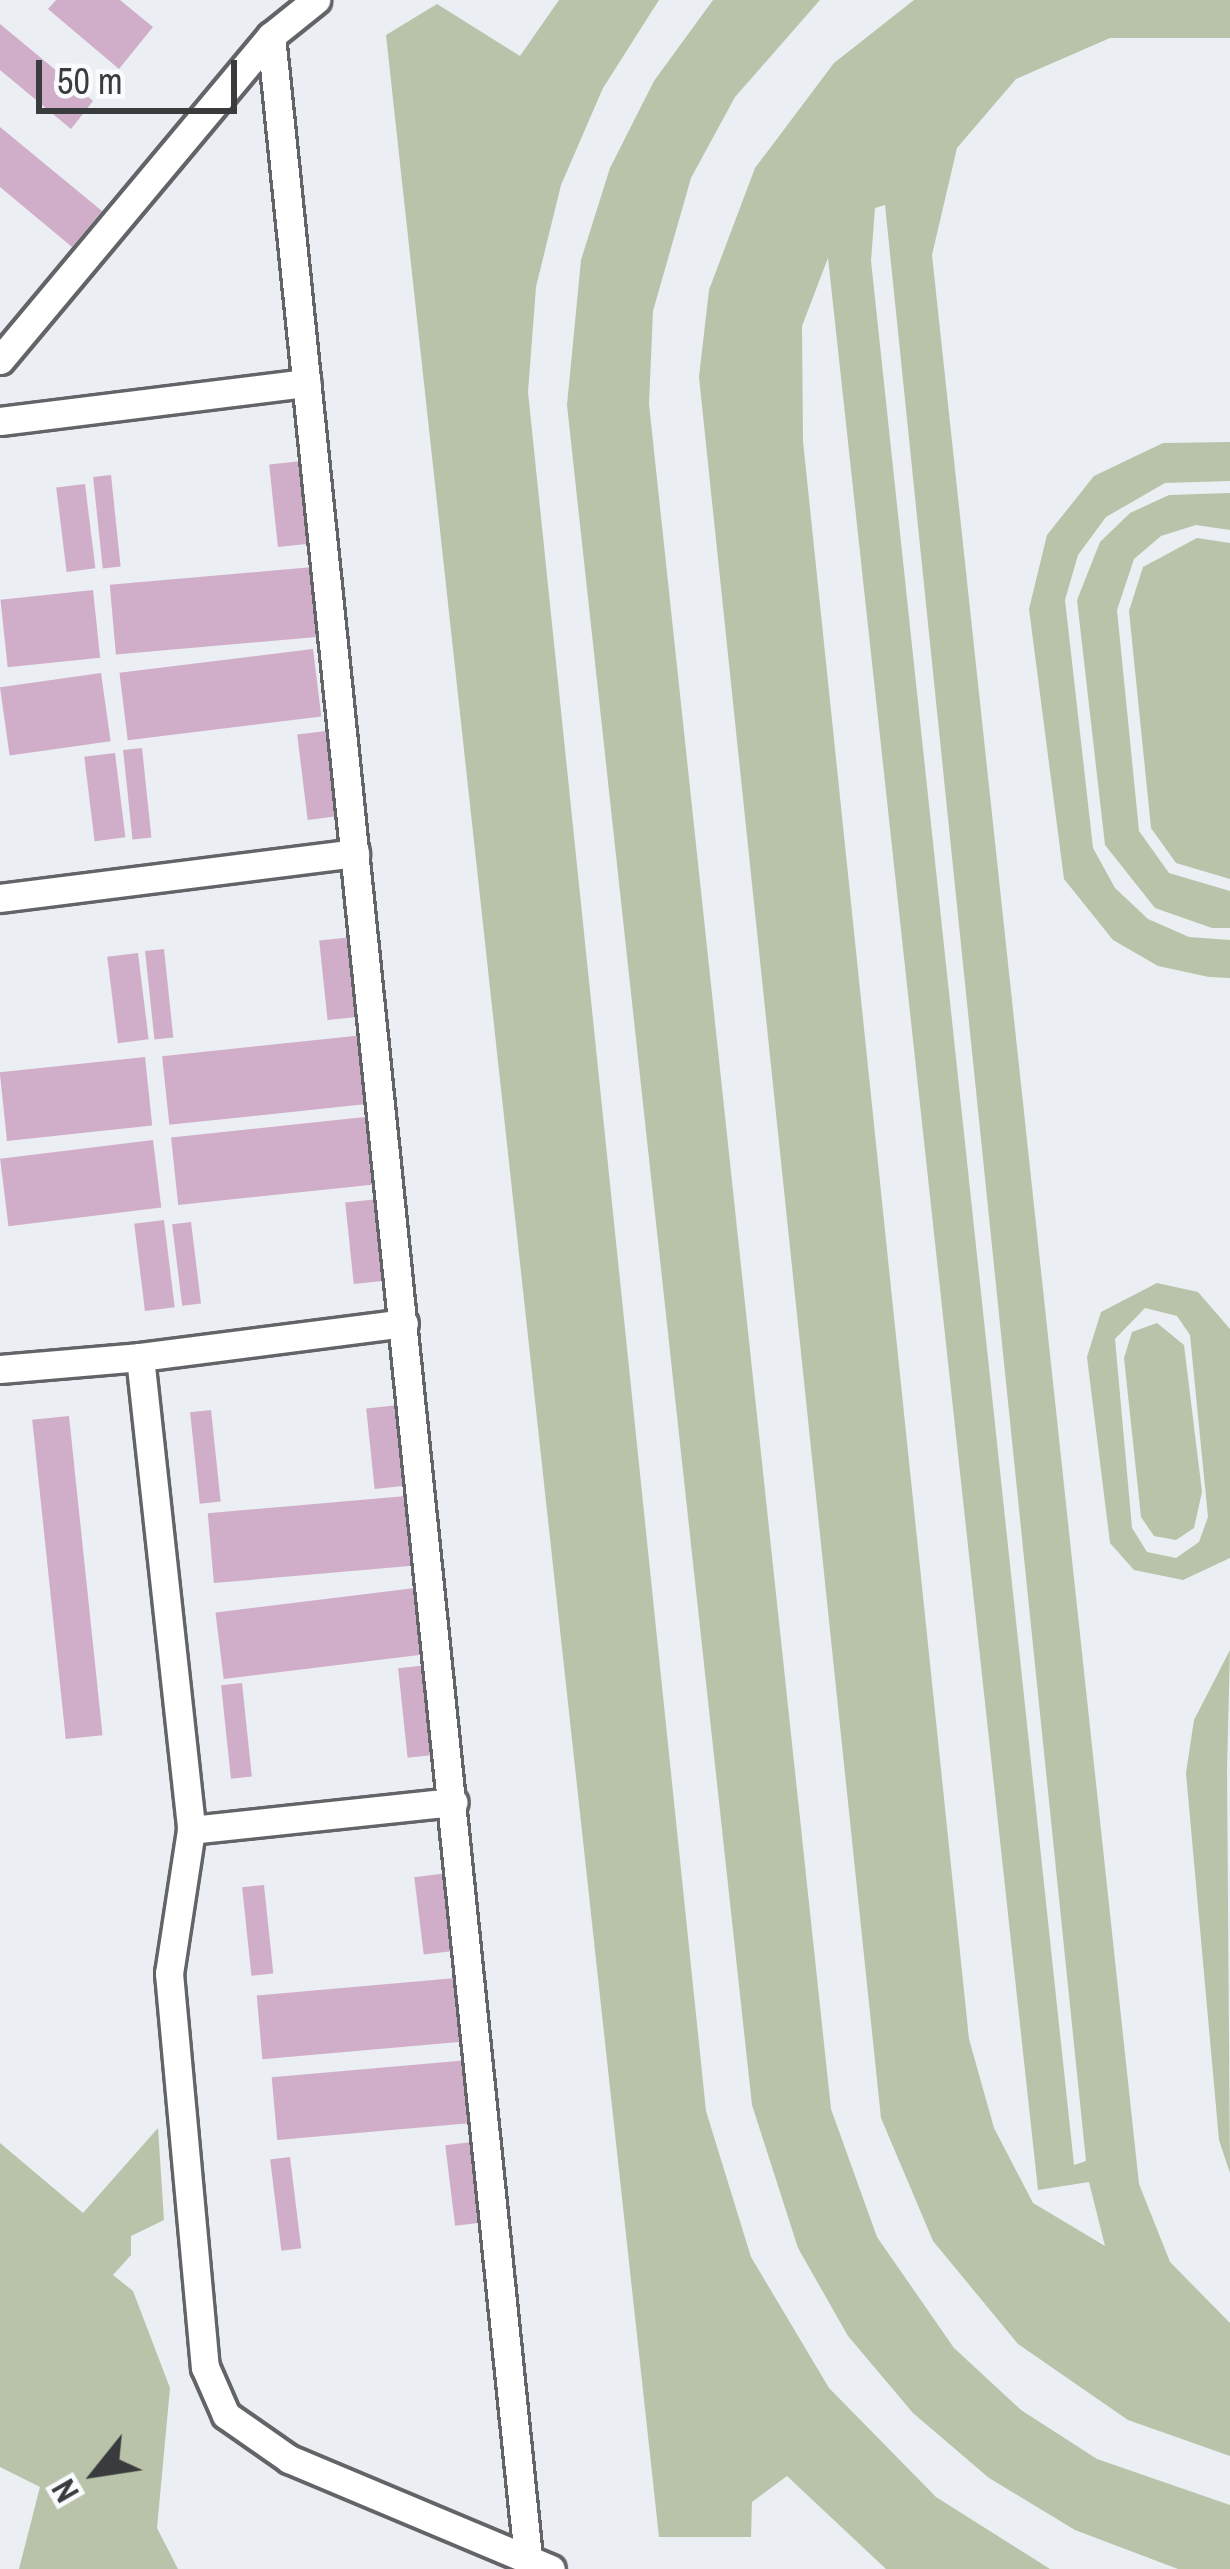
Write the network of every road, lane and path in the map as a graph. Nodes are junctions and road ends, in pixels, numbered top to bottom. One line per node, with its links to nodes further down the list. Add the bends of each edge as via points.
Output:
1 (316, 0): 2 (lane)
2 (271, 36): 3 (lane); 4 (lane)
3 (0, 360)
4 (307, 383): 5 (lane); 6 (lane)
5 (0, 422)
6 (356, 853): 7 (lane); 8 (lane)
7 (0, 898)
8 (404, 1324): 9 (lane); 11 (lane)
9 (140, 1357): 10 (lane); 12 (lane)
10 (0, 1369)
11 (454, 1802): 12 (lane); 13 (lane)
12 (191, 1829): 13 (lane, via 169,1973 205,2367 226,2415 289,2459)
13 (540, 2564)

